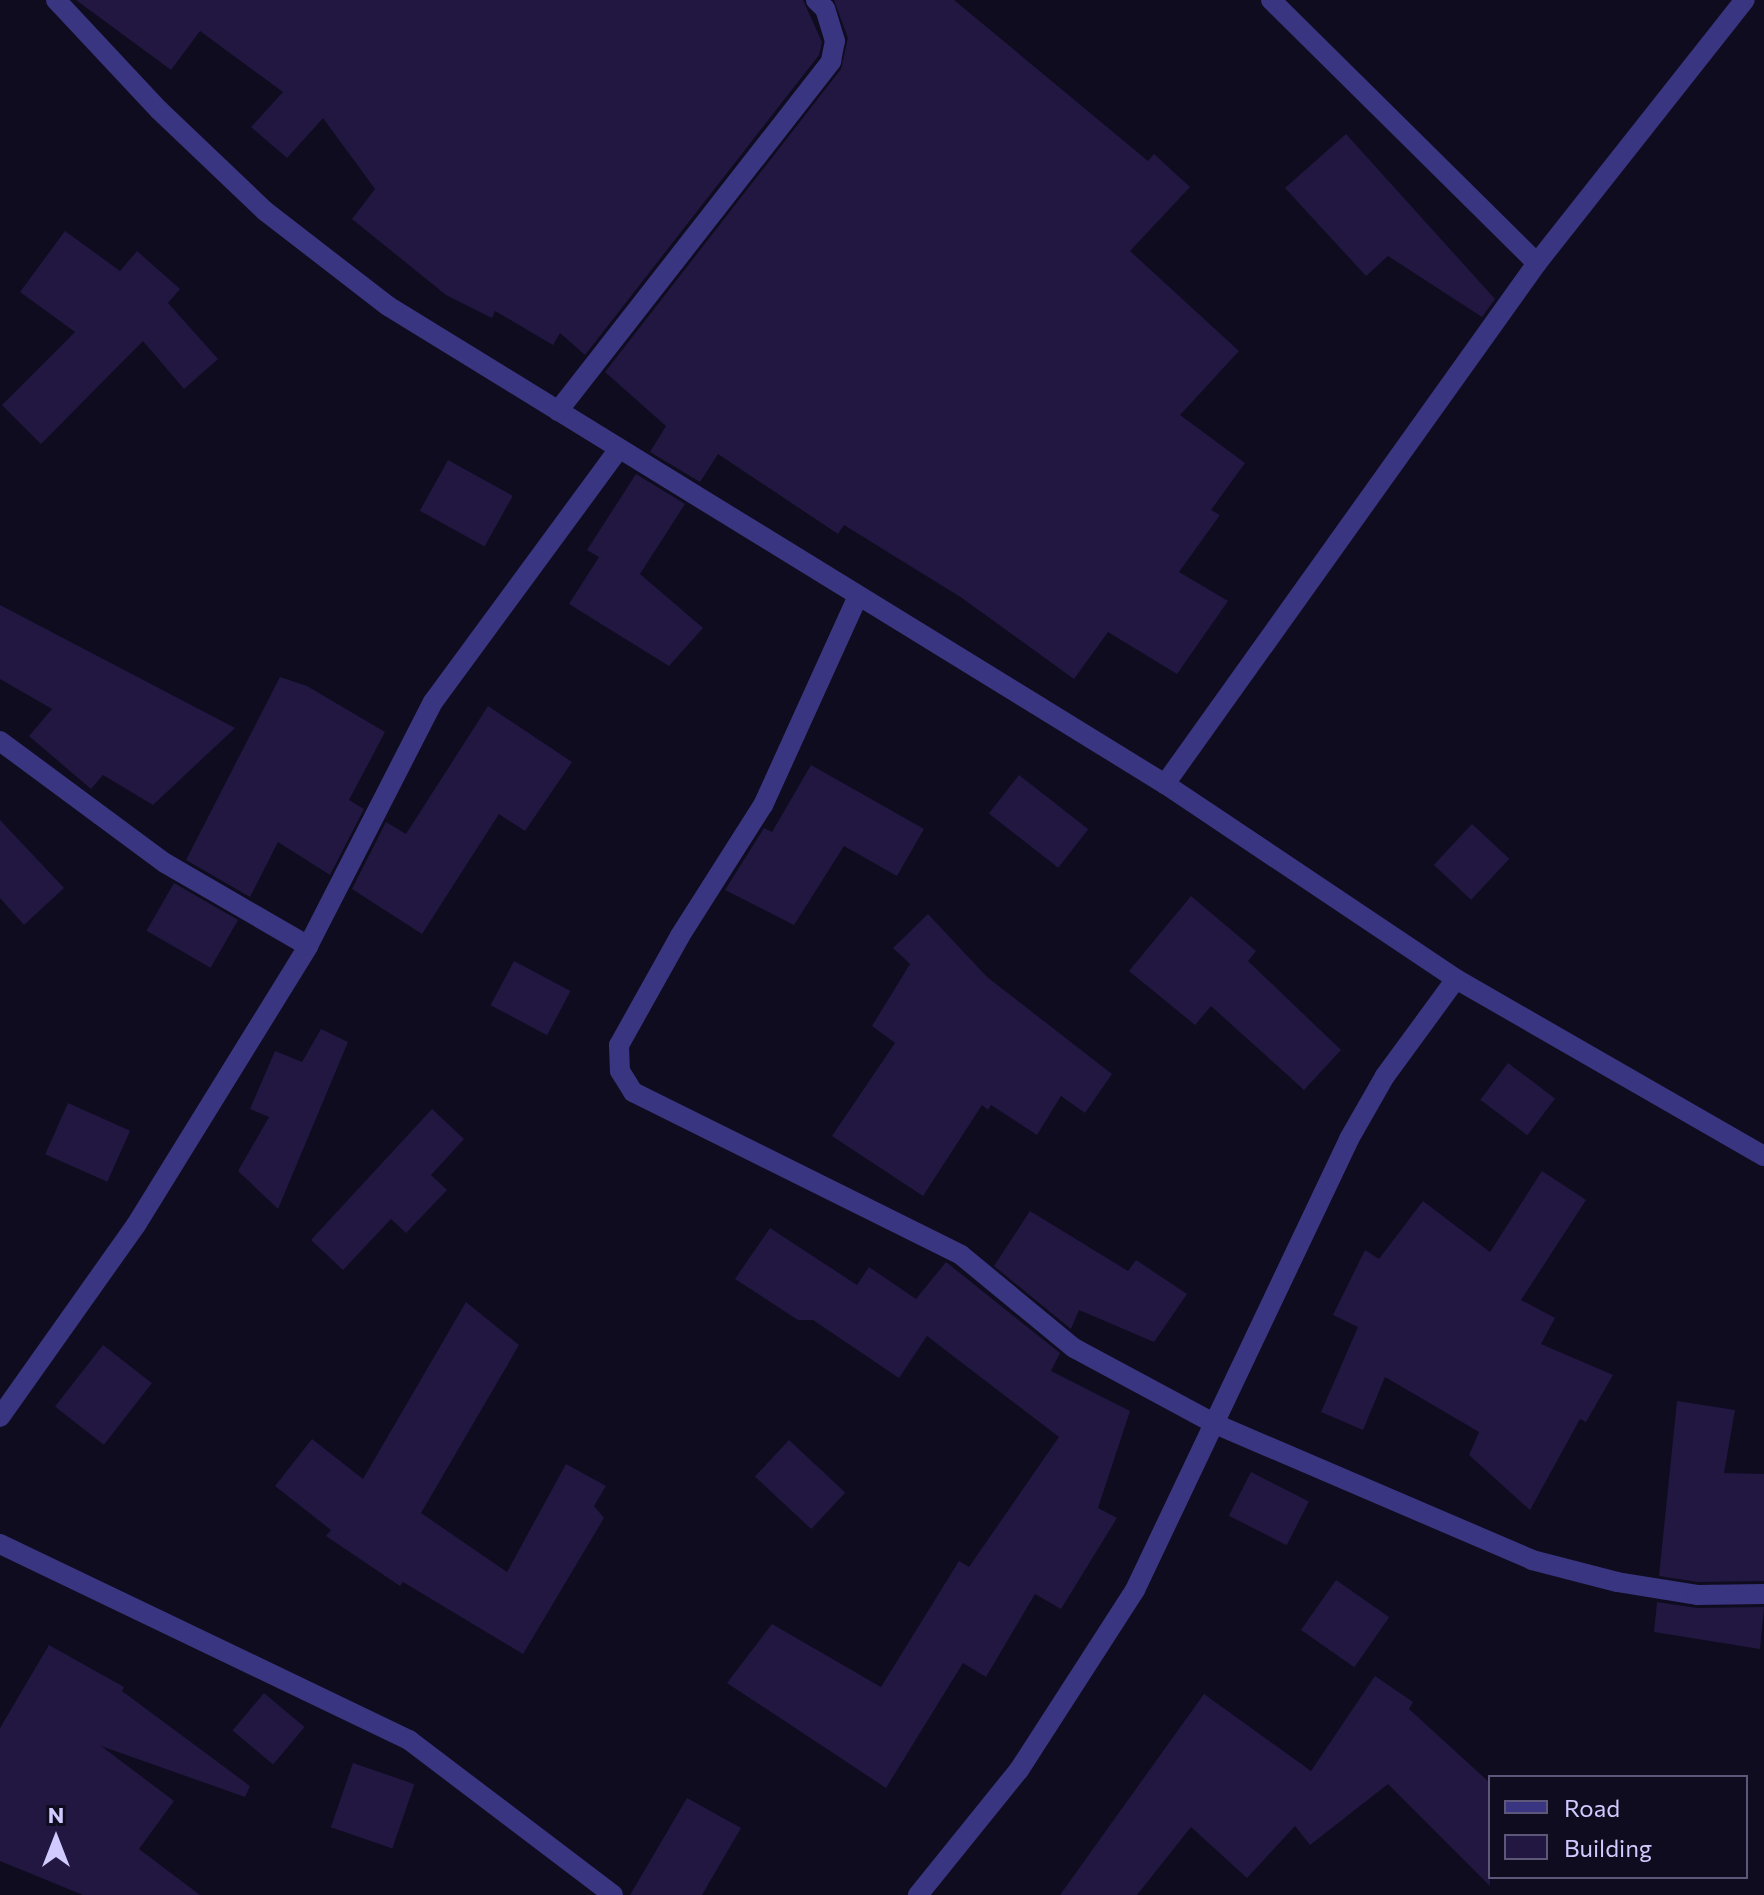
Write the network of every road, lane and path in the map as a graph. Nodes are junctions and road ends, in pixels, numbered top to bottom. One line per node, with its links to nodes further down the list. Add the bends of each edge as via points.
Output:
1 (56, 0): 6 (street, via 159,110 265,211 388,306)
2 (1271, 0): 5 (street)
3 (1745, 0): 5 (street)
4 (823, 3): 6 (street, via 835,41 831,61)
5 (1537, 263): 10 (street)
6 (558, 411): 7 (street)
7 (619, 449): 8 (street); 11 (street, via 433,702)
8 (858, 596): 10 (street); 15 (street, via 763,805 619,1045 620,1071 633,1092 961,1255 1074,1348)
9 (0, 741): 11 (street, via 165,863)
10 (1165, 784): 12 (street)
11 (308, 946): 14 (street, via 136,1225)
12 (1456, 979): 13 (street); 15 (street, via 1385,1076 1349,1139)
13 (1764, 1156)
14 (0, 1417)
15 (1213, 1423): 17 (street, via 1532,1560 1697,1595); 19 (street, via 1135,1590 1082,1676 977,1826)
16 (0, 1544): 18 (street, via 409,1740)
17 (1764, 1594)
18 (613, 1895)
19 (918, 1895)

